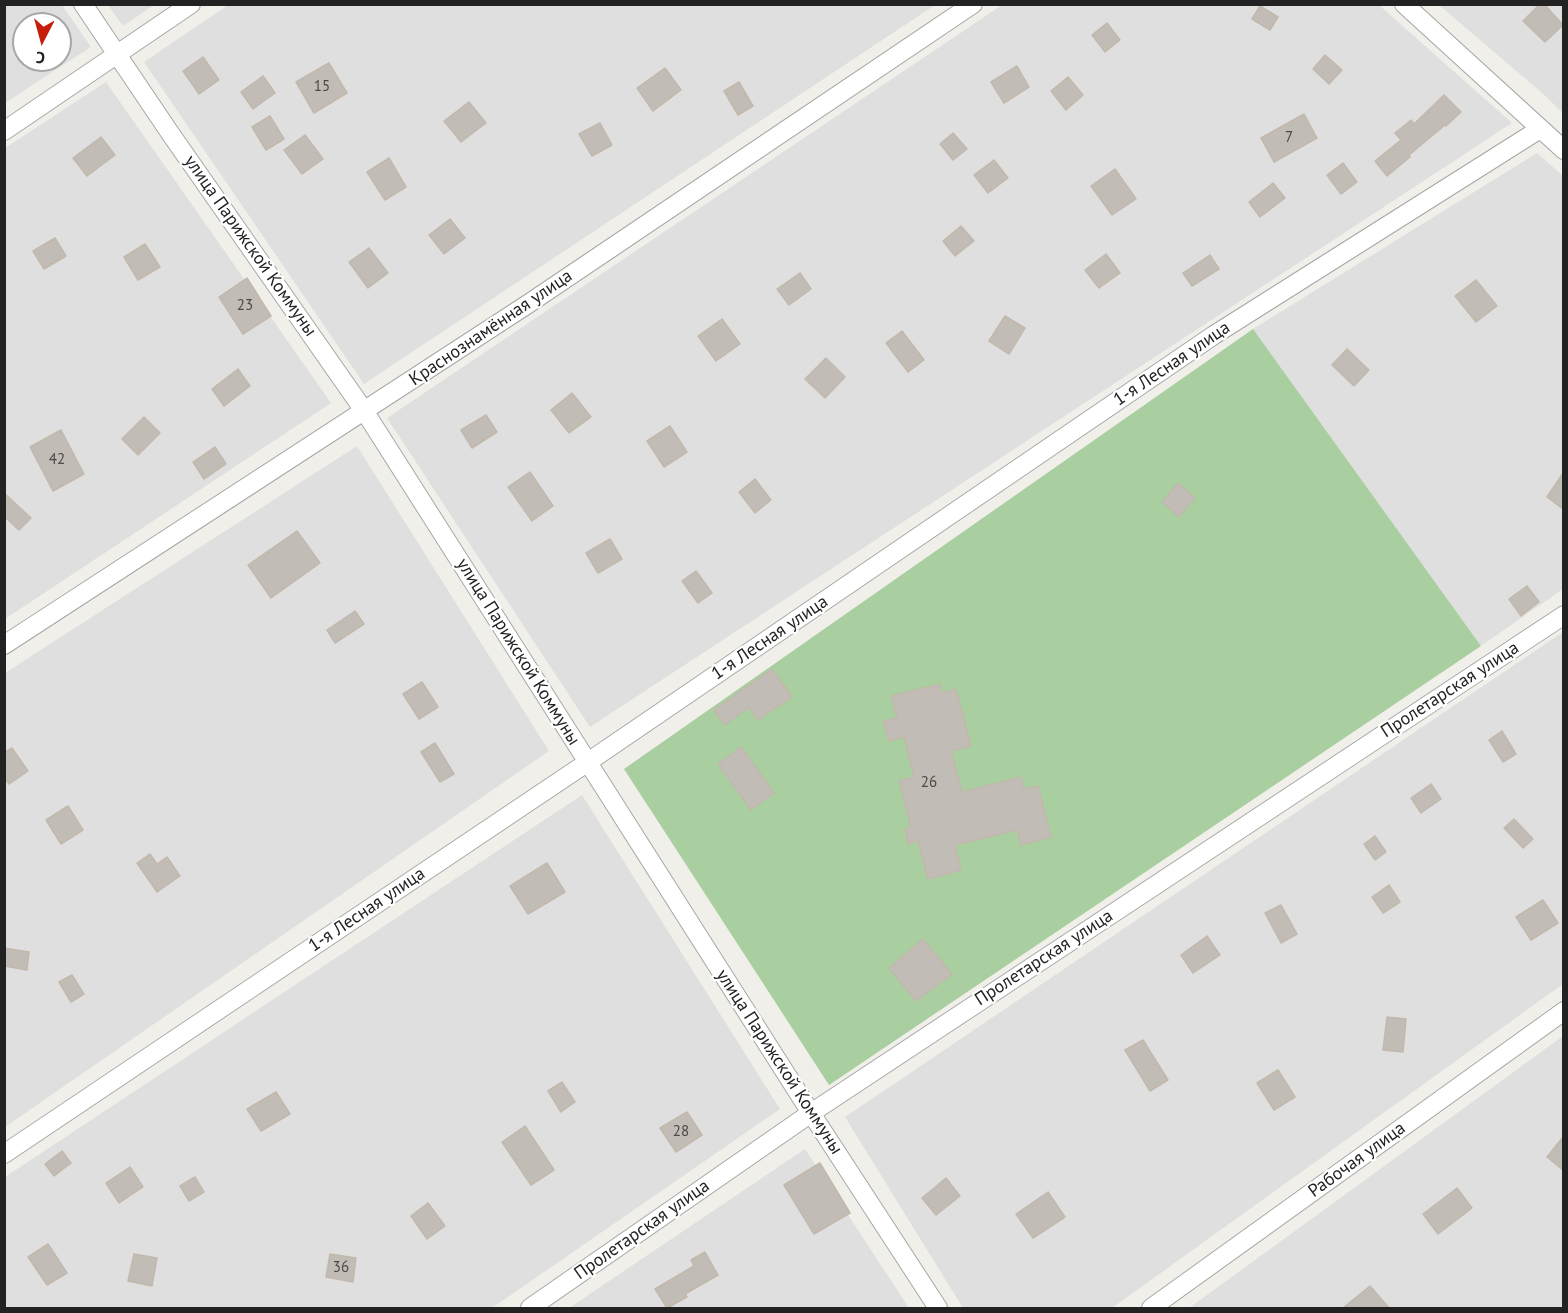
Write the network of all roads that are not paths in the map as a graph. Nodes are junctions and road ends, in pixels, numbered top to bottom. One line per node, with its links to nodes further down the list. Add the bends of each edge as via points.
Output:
1 (83, 4): 5 (street, улица Парижской Коммуны)
2 (190, 4): 5 (street)
3 (973, 4): 9 (street, Краснознамённая улица)
4 (1404, 4): 6 (street)
5 (117, 56): 7 (street); 9 (street, улица Парижской Коммуны)
6 (1540, 129): 8 (street); 12 (street, 1-я Лесная улица, via 1214,335)
7 (4, 131)
8 (1563, 150)
9 (365, 412): 11 (street, Краснознамённая улица); 12 (street, улица Парижской Коммуны)
10 (1563, 615): 14 (street, Пролетарская улица)
11 (4, 645)
12 (588, 762): 14 (street, улица Парижской Коммуны); 15 (street, 1-я Лесная улица)
13 (1563, 1011): 18 (street, Рабочая улица)
14 (811, 1113): 16 (street, Пролетарская улица); 17 (street, улица Парижской Коммуны)
15 (4, 1154)
16 (530, 1308)
17 (938, 1308)
18 (1152, 1308)

